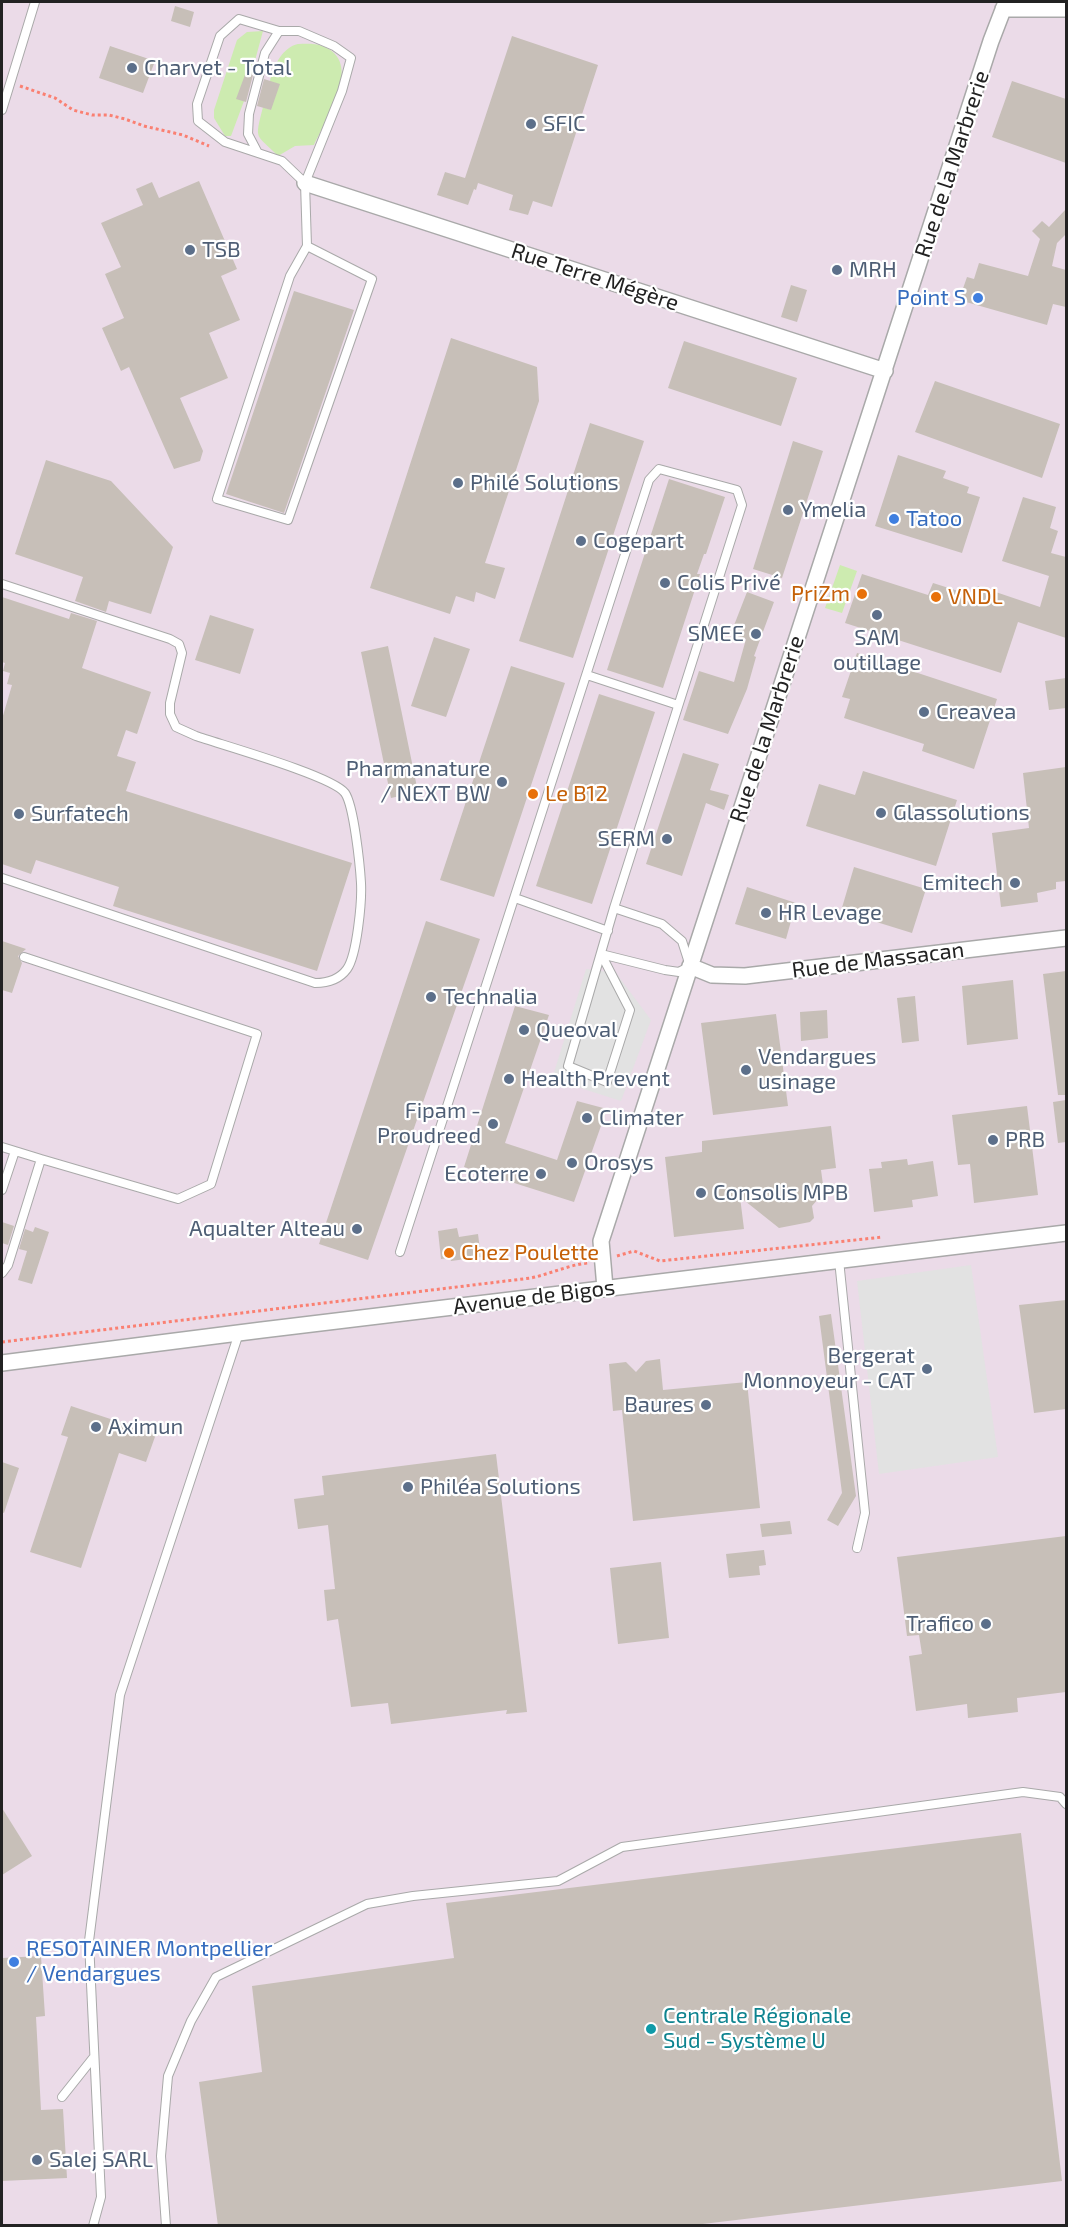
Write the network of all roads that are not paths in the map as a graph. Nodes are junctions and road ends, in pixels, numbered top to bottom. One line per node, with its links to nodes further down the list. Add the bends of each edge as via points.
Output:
1 (34, 2): 5 (lane)
2 (1004, 5): 3 (street); 9 (street, Rue de la Marbrerie)
3 (1066, 9)
4 (279, 31): 6 (lane, via 265,53 249,114 248,134); 6 (lane, via 239,20 220,36 198,104 198,121 225,142); 7 (lane, via 299,31 351,58)
5 (2, 110)
6 (258, 153): 7 (lane, via 282,161)
7 (305, 183): 8 (lane); 9 (street, Rue Terre Mégère)
8 (307, 246): 8 (lane, via 290,276 217,499 288,520 372,279)
9 (885, 371): 20 (street, Rue de la Marbrerie)
10 (2, 584): 13 (lane, via 179,644 182,653 170,703 176,727 325,779 345,792 351,808 361,884 353,956 339,978 315,983)
11 (587, 675): 12 (lane); 12 (lane, via 649,480 659,469 738,489 742,505); 14 (lane)
12 (678, 705): 15 (lane)
13 (2, 878)
14 (515, 898): 16 (lane); 26 (lane)
15 (614, 908): 16 (lane); 20 (lane, via 662,924 682,941)
16 (608, 931): 18 (lane)
17 (1066, 938): 20 (street, Rue de Massacan, via 745,976 712,975)
18 (601, 954): 18 (lane, via 568,1066 607,1082 630,1010); 20 (lane, via 679,972)
19 (24, 957): 23 (lane, via 257,1034 211,1184 178,1198)
20 (690, 966): 29 (street, Rue de la Marbrerie, via 601,1241)
21 (2, 1147): 22 (lane)
22 (15, 1151): 23 (lane); 24 (lane)
23 (41, 1160): 28 (lane, via 8,1265)
24 (2, 1190)
25 (1066, 1233): 27 (street, Avenue de Bigos)
26 (400, 1252)
27 (839, 1260): 29 (street, Avenue de Bigos); 32 (lane, via 865,1513)
28 (2, 1273)
29 (605, 1288): 30 (street, Avenue de Bigos)
30 (239, 1333): 31 (street, Avenue de Bigos); 34 (lane, via 120,1695 89,1941)
31 (2, 1363)
32 (857, 1548)
33 (1066, 1804): 37 (lane, via 1060,1797 1023,1792 622,1847 558,1881 367,1904 216,1977 191,2021 168,2076 161,2156)
34 (93, 2058): 35 (lane); 36 (lane, via 101,2197)
35 (62, 2097)
36 (93, 2226)
37 (166, 2226)

